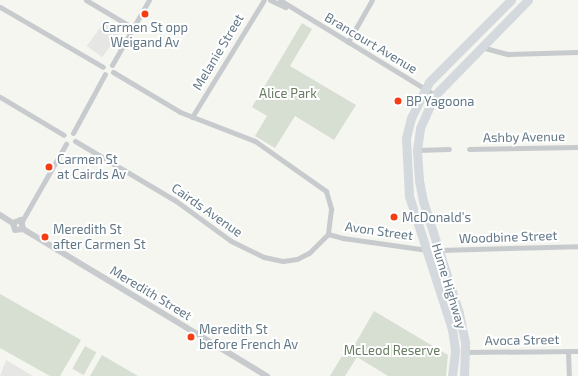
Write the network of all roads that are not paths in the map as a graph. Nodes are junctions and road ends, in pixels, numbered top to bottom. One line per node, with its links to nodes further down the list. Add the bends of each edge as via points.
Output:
1 (86, 0): 11 (street)
2 (149, 0): 11 (street)
3 (264, 0): 22 (street, Melanie Street)
4 (270, 0): 10 (street, Brancourt Avenue)
5 (280, 0): 10 (street, Brancourt Avenue)
6 (372, 0): 12 (street)
7 (511, 0): 19 (highway, Hume Highway)
8 (528, 0): 13 (highway, Hume Highway)
9 (0, 7): 16 (street)
10 (295, 11): 12 (street, Brancourt Avenue)
11 (133, 28): 15 (street)
12 (348, 42): 19 (street, Brancourt Avenue)
13 (480, 46): 14 (street, via 508,54); 20 (highway, Hume Highway)
14 (578, 52)
15 (112, 65): 16 (street, via 107,64); 17 (street)
16 (103, 67): 18 (street)
17 (113, 72): 18 (street); 22 (street)
18 (105, 74): 23 (street)
19 (425, 88): 20 (street, Brancourt Avenue); 37 (highway, Hume Highway, via 411,118 405,153 409,196)
20 (435, 95): 30 (highway, Hume Highway, via 420,128)
21 (0, 97): 24 (street)
22 (192, 117): 35 (street, via 255,141 326,190 331,210)
23 (73, 133): 24 (street); 25 (street)
24 (64, 135): 26 (street, via 63,140)
25 (75, 141): 26 (street, via 71,145); 35 (street, Cairds Avenue, via 176,201 231,242 264,257 283,261 297,259 309,253)
26 (66, 144): 32 (street)
27 (578, 147): 29 (street, Ashby Avenue)
28 (449, 149): 30 (street)
29 (469, 149)
30 (417, 150): 38 (highway, Hume Highway, via 423,201)
31 (0, 215): 33 (street)
32 (22, 222): 33 (street, via 16,220); 34 (street)
33 (13, 223): 34 (street, Meredith Street, via 15,230)
34 (23, 229): 42 (street, Meredith Street)
35 (328, 234): 37 (street, Avon Street)
36 (578, 246): 38 (street, Woodbine Street)
37 (426, 250): 43 (highway, Hume Highway, via 452,329 455,350)
38 (439, 250): 41 (highway, Hume Highway, via 456,300)
39 (578, 350): 40 (street, Avoca Street)
40 (568, 351): 41 (street, Avoca Street); 45 (street)
41 (466, 352): 44 (highway, Hume Highway)
42 (267, 376)
43 (452, 376)
44 (464, 376)
45 (569, 376)

